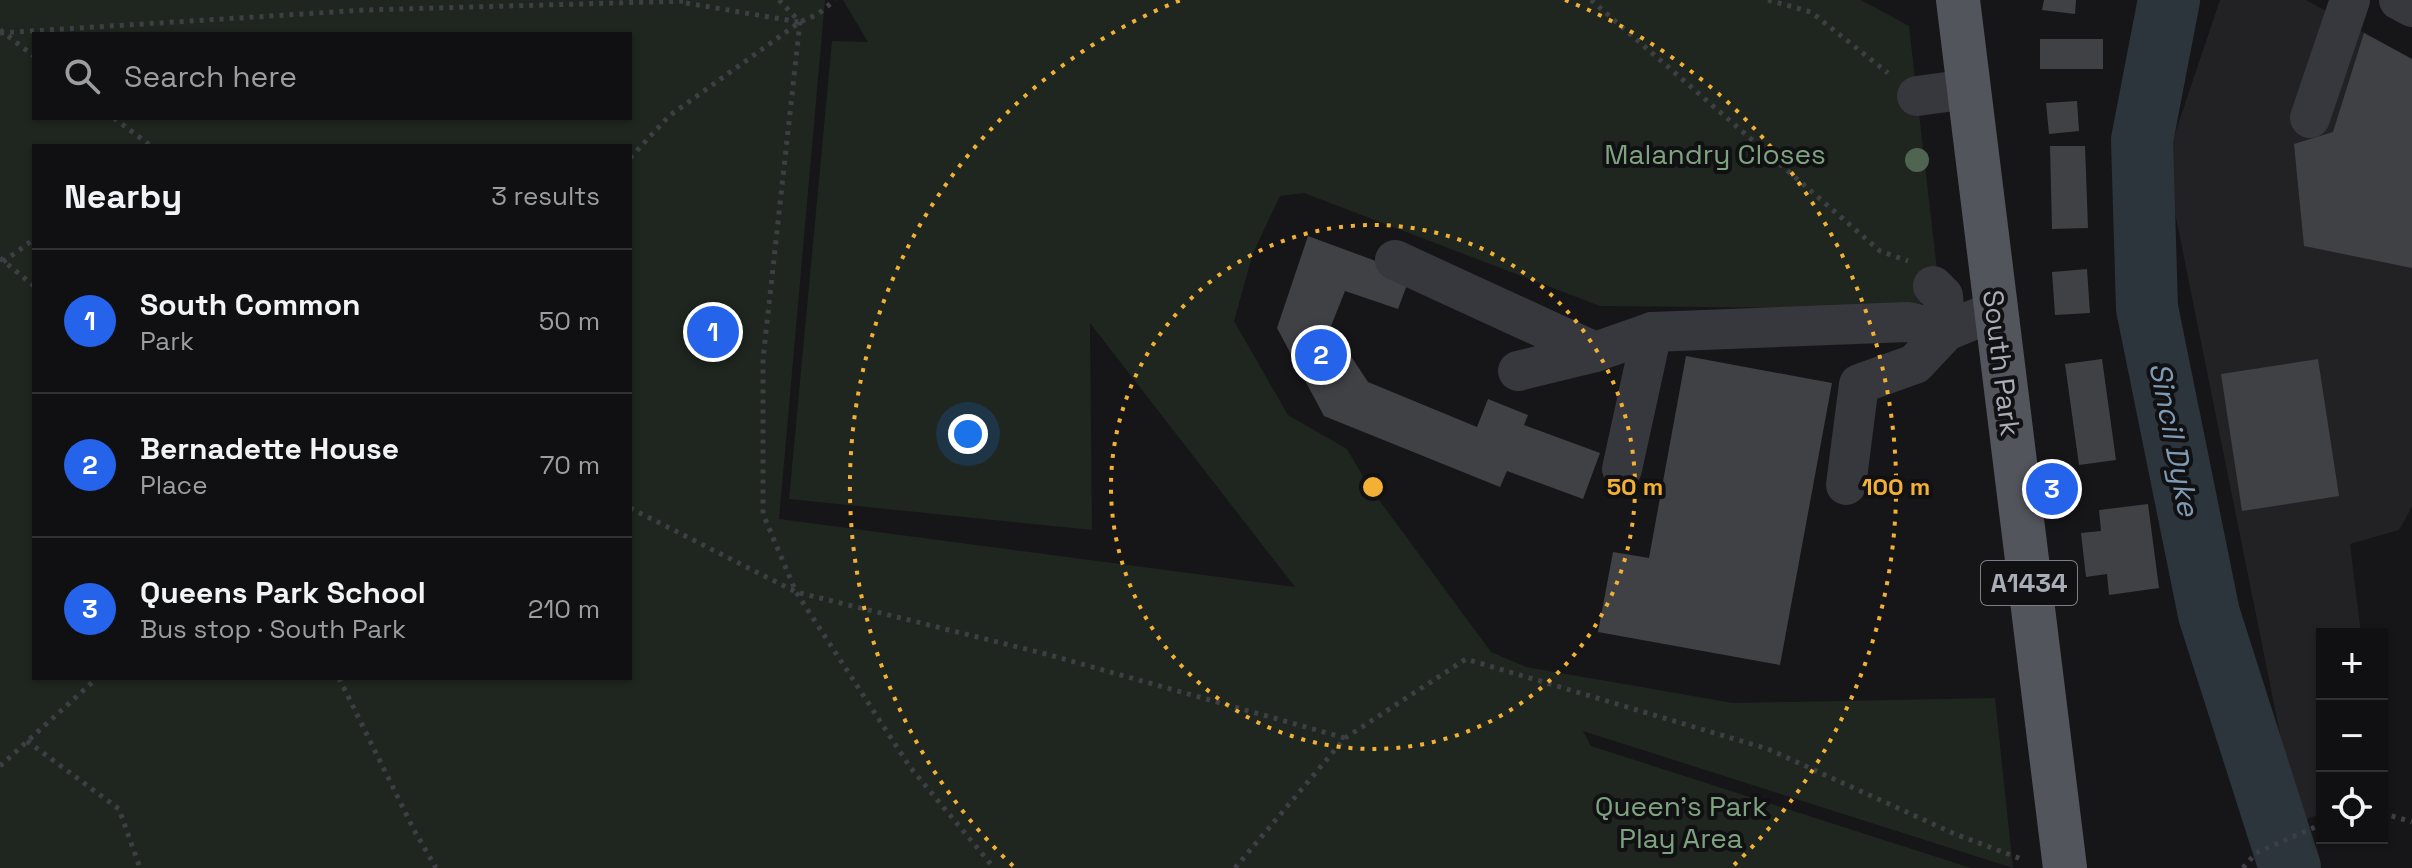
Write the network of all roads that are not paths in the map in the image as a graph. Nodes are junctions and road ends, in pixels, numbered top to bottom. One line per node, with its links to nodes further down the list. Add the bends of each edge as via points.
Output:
1 (1958, 0): 5 (main road, South Park / A1434)
2 (2350, 0): 7 (street)
3 (2399, 0): 4 (street)
4 (2412, 7)
5 (1969, 89): 6 (street); 10 (main road, South Park / A1434)
6 (1917, 96)
7 (2310, 118)
8 (1395, 260): 13 (street)
9 (1921, 273): 11 (street, via 1943,296)
10 (1995, 311): 11 (street); 17 (main road, South Park / A1434)
11 (1946, 331): 12 (street, via 1908,322); 16 (street, via 1915,364 1859,384)
12 (1652, 332): 13 (street); 15 (street)
13 (1595, 352): 14 (street)
14 (1518, 371)
15 (1622, 469)
16 (1846, 485)
17 (2046, 865)

